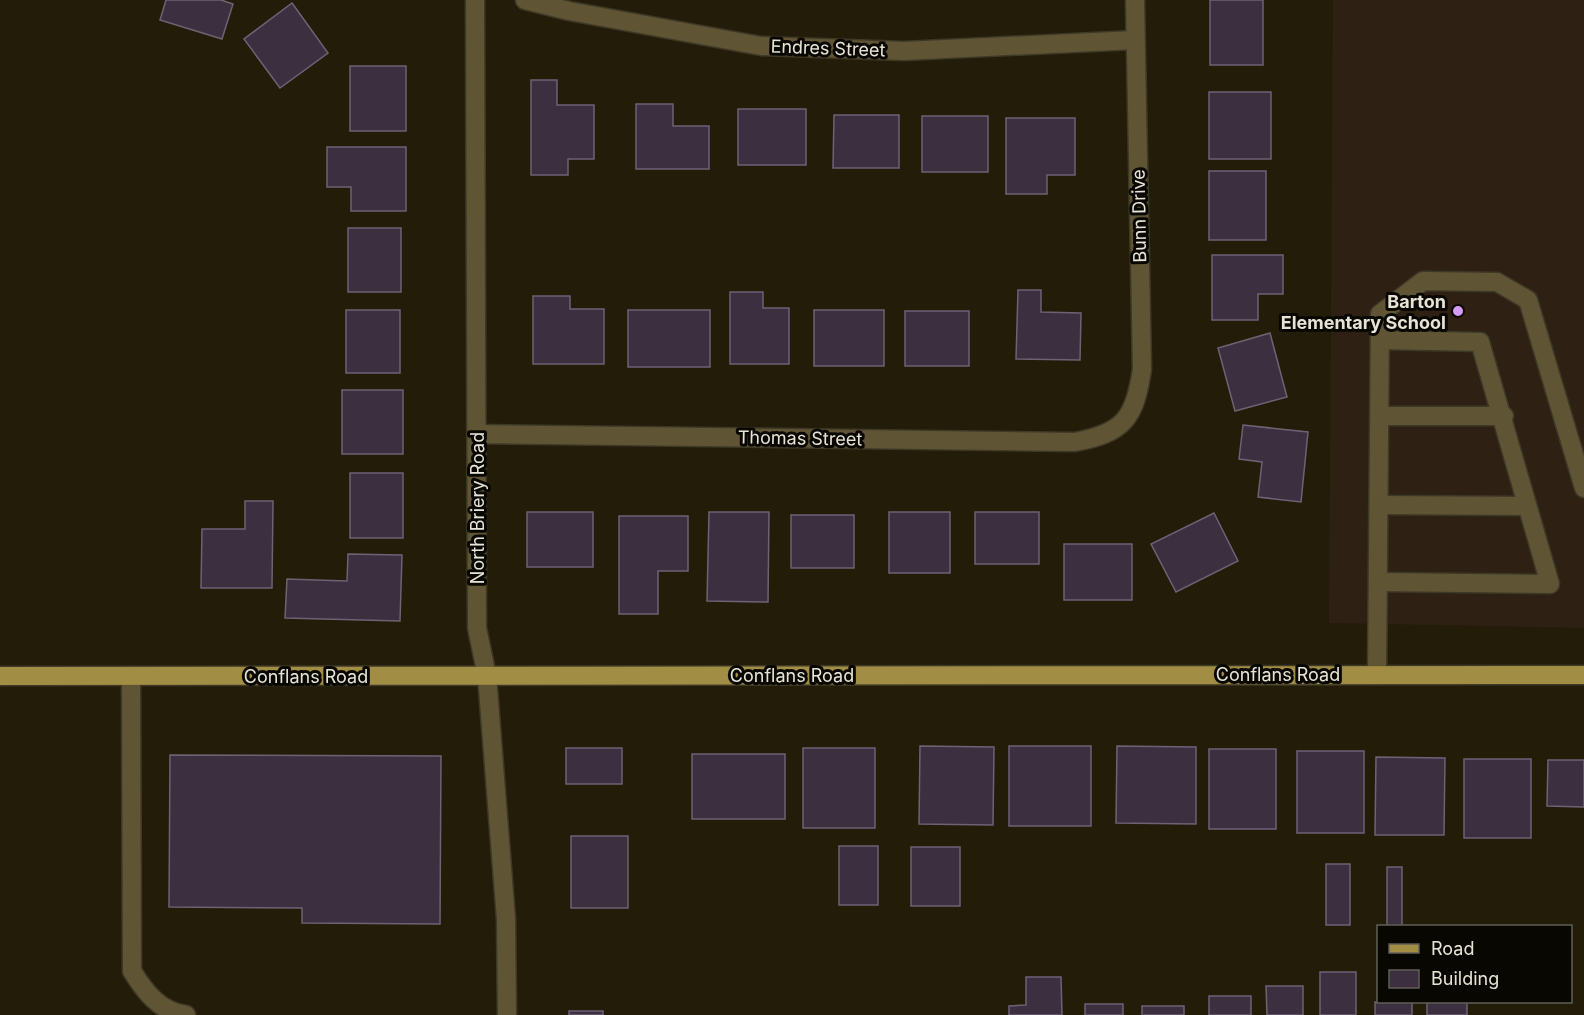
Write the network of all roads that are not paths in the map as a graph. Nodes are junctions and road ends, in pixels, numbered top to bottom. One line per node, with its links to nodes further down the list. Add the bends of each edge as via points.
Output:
1 (475, 0): 9 (street, North Briery Road)
2 (525, 0): 4 (street, Endres Street, via 761,46 904,51)
3 (1136, 0): 4 (street, Bunn Drive)
4 (1135, 40): 8 (street, Bunn Drive, via 1142,369 1139,390)
5 (1380, 340): 6 (street); 7 (street, via 1480,342); 10 (street, via 1380,314 1423,280 1497,282 1528,300)
6 (1380, 416): 7 (street); 11 (street)
7 (1504, 417): 12 (street)
8 (1120, 427): 9 (street, Thomas Street, via 1095,439 1075,442)
9 (477, 434): 18 (street, North Briery Road, via 477,628)
10 (1584, 488)
11 (1379, 505): 12 (street); 13 (street)
12 (1526, 506): 13 (street, via 1550,584)
13 (1378, 582): 14 (street)
14 (1377, 674): 15 (main road, Conflans Road); 18 (main road, Conflans Road)
15 (1584, 675)
16 (0, 676): 17 (main road, Conflans Road)
17 (131, 676): 18 (main road, Conflans Road); 19 (street, via 132,971 146,994 172,1013)
18 (488, 676): 20 (street, North Briery Road, via 506,919)
19 (186, 1015)
20 (507, 1015)

